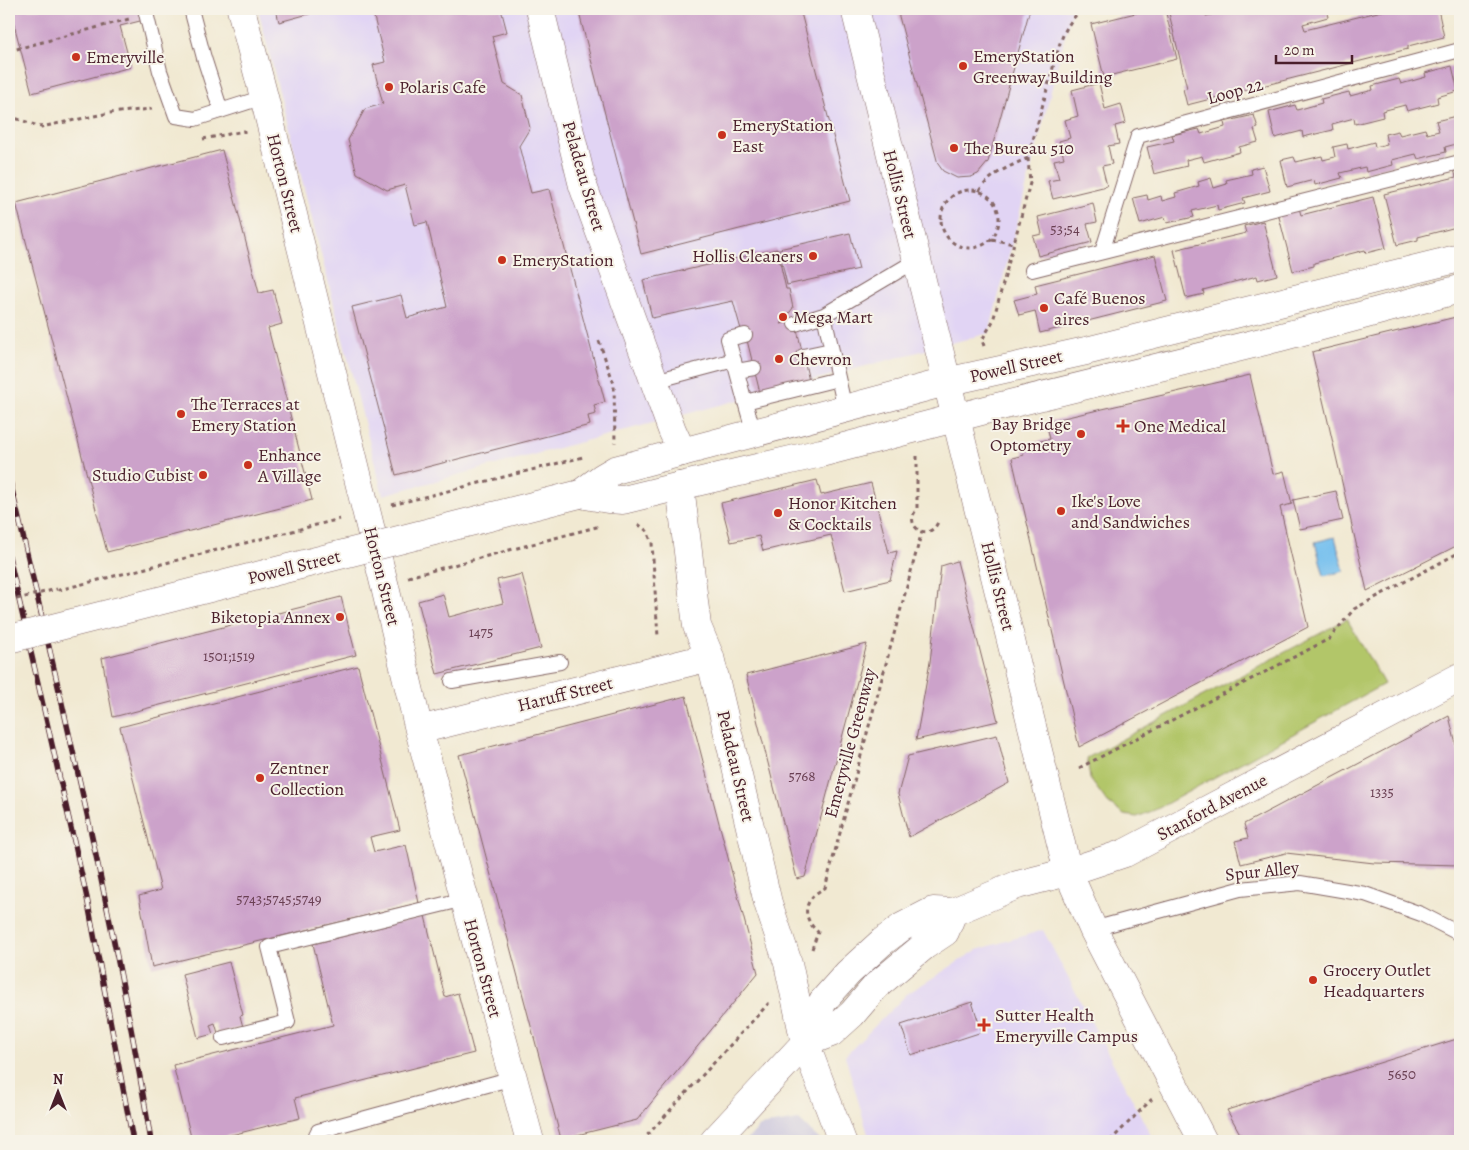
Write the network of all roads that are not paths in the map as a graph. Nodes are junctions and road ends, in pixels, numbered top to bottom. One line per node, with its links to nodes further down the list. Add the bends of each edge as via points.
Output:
1 (191, 9): 8 (lane)
2 (241, 9): 7 (street, Horton Street)
3 (540, 9): 23 (street, Peladeau Street, via 583,186)
4 (854, 9): 12 (street, Hollis Street)
5 (145, 12): 8 (lane, via 176,116 195,119)
6 (1460, 50): 10 (lane, Loop 22, via 1138,136)
7 (264, 97): 8 (lane); 37 (street, Horton Street)
8 (220, 111)
9 (1460, 162): 10 (lane)
10 (1102, 252): 13 (lane)
11 (1460, 258): 24 (street, Powell Street, via 1086,351)
12 (916, 260): 15 (lane); 24 (street, Hollis Street)
13 (1032, 270)
14 (1460, 289): 27 (street, Powell Street)
15 (824, 315): 16 (lane); 18 (lane)
16 (795, 324)
17 (745, 335): 20 (lane, via 728,339)
18 (831, 350): 19 (lane); 22 (lane)
19 (803, 356)
20 (736, 366): 21 (lane); 23 (lane); 25 (lane)
21 (754, 368)
22 (838, 380): 25 (lane); 26 (lane)
23 (655, 381): 29 (street, Peladeau Street)
24 (946, 382): 26 (street, Powell Street); 27 (street, Hollis Street)
25 (745, 402): 28 (lane)
26 (844, 409): 28 (street, Powell Street)
27 (956, 417): 30 (street, Powell Street); 38 (street, Hollis Street)
28 (754, 433): 29 (street, Powell Street)
29 (682, 452): 31 (street, Powell Street, via 615,470)
30 (680, 486): 31 (street, Powell Street, via 623,500); 33 (street, Peladeau Street, via 697,626)
31 (580, 494): 32 (street, Powell Street, bridge)
32 (9, 639)
33 (710, 657): 37 (street, Haruff Street); 43 (street, Peladeau Street, via 768,903 788,963)
34 (560, 662): 36 (lane)
35 (1460, 677): 38 (street, Stanford Avenue, via 1125,853)
36 (452, 681)
37 (419, 730): 39 (street, Horton Street)
38 (1068, 872): 40 (street, Hollis Street); 43 (street, Stanford Avenue, via 1017,885 953,912 946,932 876,986 831,1033)
39 (464, 899): 42 (lane, via 269,947 288,1022); 44 (street, Horton Street)
40 (1093, 929): 41 (lane, Spur Alley, via 1240,889 1300,883 1365,894 1421,914); 49 (street, Hollis Street)
41 (1460, 934)
42 (223, 1038)
43 (805, 1043): 47 (street, Stanford Avenue); 48 (street, Peladeau Street)
44 (513, 1078): 45 (lane, via 318,1131); 46 (street, Horton Street)
45 (314, 1141)
46 (530, 1141)
47 (714, 1141)
48 (842, 1141)
49 (1203, 1141)

